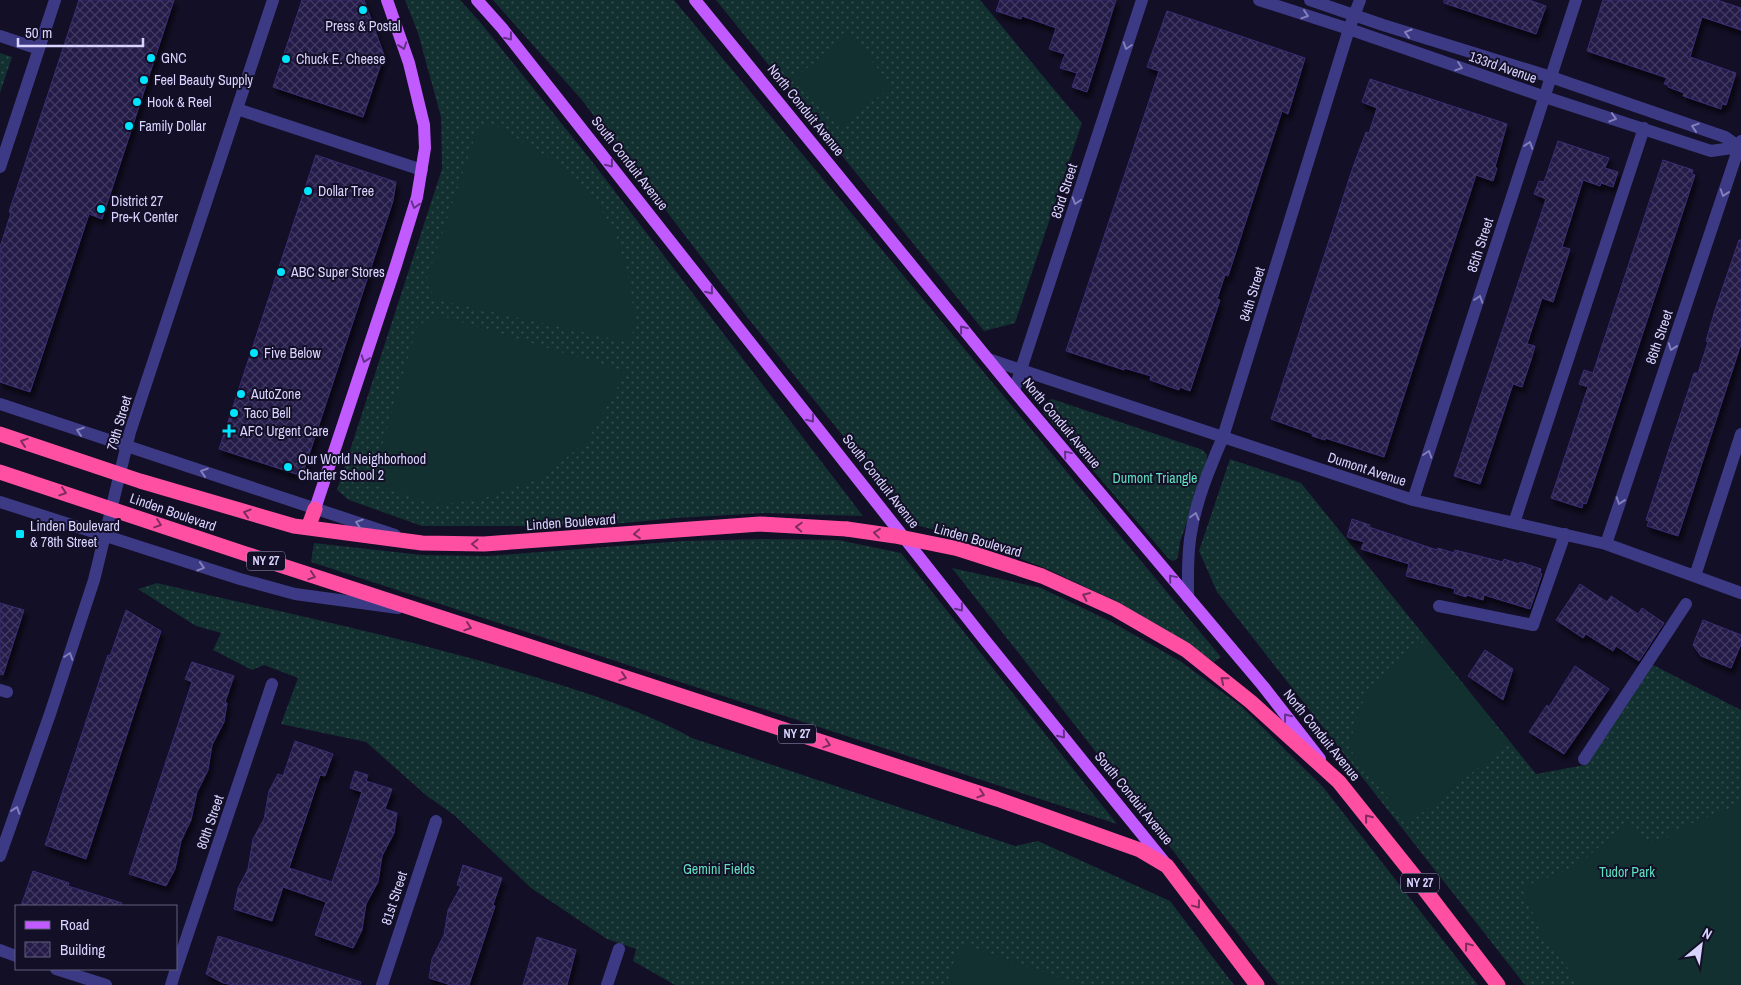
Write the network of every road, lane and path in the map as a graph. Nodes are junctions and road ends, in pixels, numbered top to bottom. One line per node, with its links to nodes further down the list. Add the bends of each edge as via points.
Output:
1 (55, 0): 14 (street)
2 (273, 0): 17 (street, 79th Street)
3 (387, 0): 21 (main road, one-way to 21, via 409,63 424,125)
4 (476, 0): 53 (main road, South Conduit Avenue, one-way to 53, via 514,43)
5 (695, 0): 22 (main road, North Conduit Avenue, one-way to 5)
6 (1142, 0): 23 (street, 83rd Street, one-way to 23)
7 (1258, 0): 12 (street, 133rd Avenue, one-way to 12)
8 (1310, 0): 11 (street, 133rd Avenue)
9 (1360, 0): 11 (street, 84th Street)
10 (1576, 0): 15 (street, 85th Street)
11 (1355, 16): 12 (street, 84th Street); 15 (street, 133rd Avenue, one-way to 11)
12 (1349, 29): 16 (street, 133rd Avenue, one-way to 16); 28 (street, 84th Street)
13 (0, 36): 14 (street)
14 (39, 48): 20 (street)
15 (1551, 77): 16 (street, 85th Street); 19 (street, 133rd Avenue, one-way to 15)
16 (1545, 97): 18 (street, 133rd Avenue, one-way to 18); 32 (street, 85th Street, one-way to 16)
17 (237, 109): 21 (street); 29 (street, 79th Street)
18 (1644, 128): 19 (street, 133rd Avenue, via 1711,151); 36 (street)
19 (1740, 145): 41 (street, 86th Street, one-way to 41)
20 (0, 167)
21 (422, 170): 35 (main road, one-way to 35, via 418,197)
22 (988, 359): 23 (street, Dumont Avenue); 24 (main road, North Conduit Avenue)
23 (1021, 370): 24 (street, 83rd Street); 28 (street, Dumont Avenue)
24 (1014, 391): 44 (main road, North Conduit Avenue, one-way to 24)
25 (0, 404): 29 (street, Linden Boulevard, one-way to 25)
26 (0, 434): 31 (highway, Linden Boulevard / NY 27, one-way to 26)
27 (1741, 434): 42 (street)
28 (1223, 437): 32 (street, Dumont Avenue); 44 (street, 84th Street, one-way to 28, via 1191,531 1207,475)
29 (127, 446): 31 (street, 79th Street); 35 (street, Linden Boulevard, one-way to 29)
30 (0, 472): 34 (highway, Linden Boulevard / NY 27, one-way to 34)
31 (120, 474): 34 (street, 79th Street); 37 (highway, Linden Boulevard / NY 27, one-way to 31, via 263,518)
32 (1413, 500): 36 (street, Dumont Avenue)
33 (0, 502): 39 (street, Linden Boulevard)
34 (112, 508): 39 (street, 79th Street); 47 (highway, Linden Boulevard / NY 27, one-way to 47)
35 (314, 508): 37 (highway); 40 (street, Linden Boulevard, one-way to 35)
36 (1514, 523): 38 (street, Dumont Avenue)
37 (308, 528): 40 (highway, Linden Boulevard / NY 27)
38 (1564, 534): 41 (street, Dumont Avenue); 46 (street, via 1533,625)
39 (105, 536): 47 (street, Linden Boulevard, one-way to 47, via 295,594); 52 (street, 79th Street, one-way to 39, via 78,630)
40 (422, 543): 50 (highway, Linden Boulevard / NY 27, one-way to 40, bridge, via 1251,702 1186,650 1115,609 1042,576 959,550 847,529 760,524 484,544)
41 (1606, 544): 42 (street, Dumont Avenue)
42 (1695, 576): 43 (street, Dumont Avenue)
43 (1741, 593)
44 (1188, 598): 50 (main road, North Conduit Avenue, one-way to 44)
45 (1686, 604): 49 (street)
46 (1439, 606)
47 (422, 612): 53 (highway, Linden Boulevard / NY 27, one-way to 53, via 1015,806 1140,850)
48 (272, 684): 57 (street, 80th Street)
49 (1584, 760)
50 (1339, 782): 65 (highway, North Conduit Avenue / NY 27, one-way to 50)
51 (436, 821): 62 (street, 81st Street)
52 (0, 856)
53 (1167, 866): 64 (highway, South Conduit Avenue / NY 27, one-way to 64)
54 (619, 949): 63 (street)
55 (0, 950): 56 (street)
56 (15, 956)
57 (178, 963)
58 (59, 970): 60 (street)
59 (176, 970): 61 (street, 80th Street)
60 (106, 985)
61 (171, 985)
62 (382, 985)
63 (607, 985)
64 (1258, 985)
65 (1498, 985)

